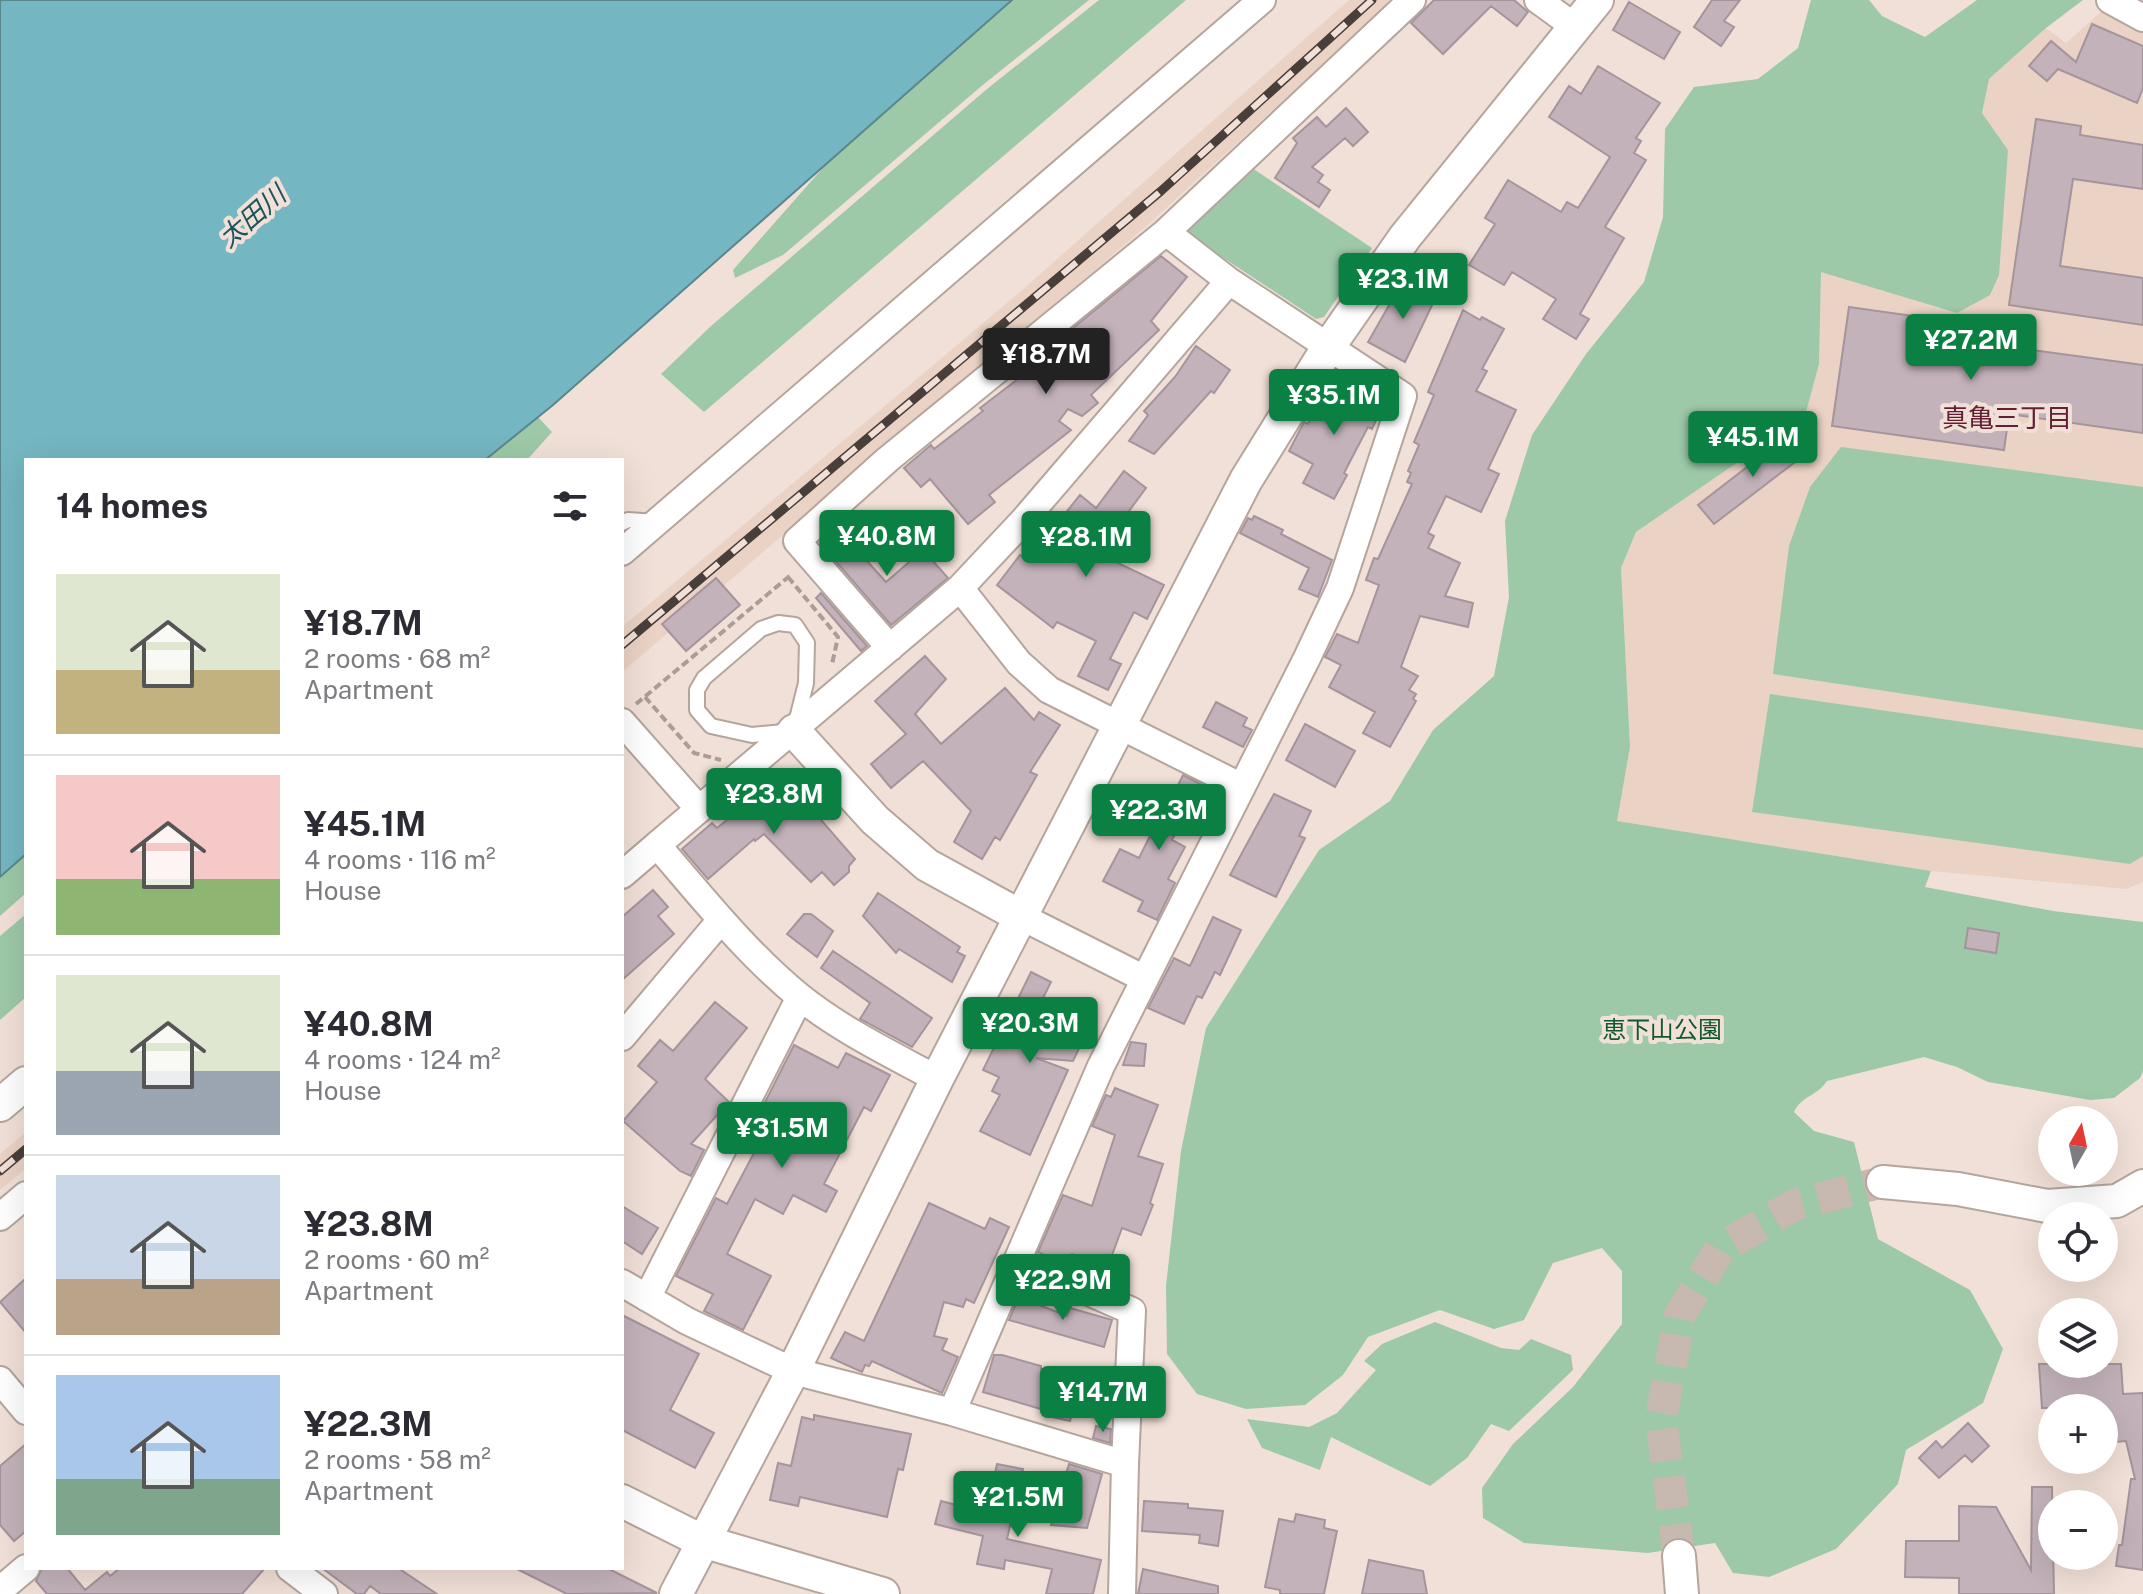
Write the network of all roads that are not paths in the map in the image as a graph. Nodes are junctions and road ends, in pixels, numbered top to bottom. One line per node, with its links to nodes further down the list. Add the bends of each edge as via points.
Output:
1 (1262, 0): 12 (street)
2 (1412, 0): 8 (street)
3 (1538, 0): 7 (street)
4 (1597, 0): 7 (street)
5 (2110, 0): 6 (street)
6 (2143, 18)
7 (1575, 27): 10 (street, via 1405,237)
8 (1166, 232): 9 (street); 15 (street, via 887,460 797,541)
9 (1229, 281): 10 (street); 14 (street)
10 (1329, 346): 17 (street, via 1246,480); 19 (street, via 1403,396 1340,588)
11 (624, 522): 12 (lane)
12 (657, 522): 13 (street)
13 (624, 550)
14 (960, 588): 15 (street); 17 (street, via 1019,663 1049,690)
15 (890, 648): 18 (street)
16 (628, 714): 20 (street)
17 (1120, 725): 19 (street); 23 (street)
18 (794, 731): 18 (lane, via 752,735 711,726 697,710 697,690 704,678 761,629 778,623 795,625 807,643 806,683); 20 (street); 23 (street, via 875,820 927,865)
19 (1242, 787): 25 (street)
20 (699, 809): 21 (street)
21 (657, 845): 22 (street); 24 (street)
22 (624, 873)
23 (1020, 916): 25 (street); 28 (street)
24 (721, 920): 26 (street); 27 (street)
25 (1145, 979): 35 (street, via 1101,1066)
26 (800, 997): 28 (street); 37 (street)
27 (624, 1035)
28 (937, 1079): 38 (street)
29 (24, 1085): 30 (street)
30 (0, 1105)
31 (1883, 1182): 32 (street, via 2047,1206 2117,1201)
32 (2143, 1186)
33 (24, 1197): 34 (street)
34 (0, 1217)
35 (1018, 1261): 41 (street); 42 (street, via 1132,1311)
36 (624, 1284): 37 (street)
37 (647, 1298): 38 (street)
38 (793, 1371): 41 (street); 44 (street)
39 (0, 1380): 40 (street)
40 (24, 1409)
41 (952, 1412): 42 (street)
42 (1125, 1464): 52 (street)
43 (624, 1502): 44 (street)
44 (702, 1541): 50 (street); 51 (street)
45 (1679, 1556): 53 (street)
46 (24, 1570): 48 (street)
47 (291, 1579): 49 (street)
48 (0, 1590)
49 (324, 1594)
50 (676, 1594)
51 (883, 1594)
52 (1122, 1594)
53 (1682, 1594)

